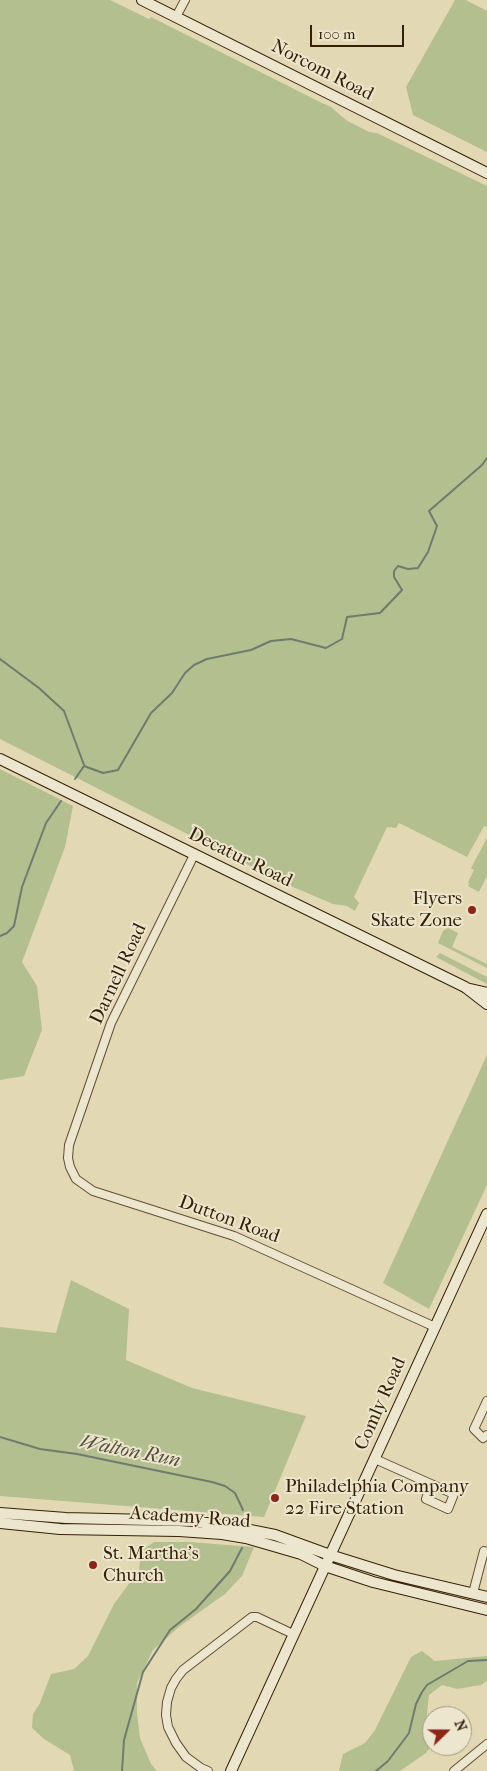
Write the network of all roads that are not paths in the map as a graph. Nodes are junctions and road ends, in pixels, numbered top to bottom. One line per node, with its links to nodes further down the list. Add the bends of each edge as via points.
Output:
1 (142, 0): 3 (street, Norcom Road)
2 (185, 0): 3 (street)
3 (176, 17): 4 (street, Norcom Road)
4 (487, 173)
5 (0, 759): 6 (street, Decatur Road)
6 (194, 855): 7 (street, Decatur Road); 10 (street, Darnell Road, via 111,1024)
7 (465, 987): 8 (street, Decatur Road); 9 (street, Decatur Road)
8 (487, 993)
9 (487, 1004)
10 (81, 1111): 12 (street, Dutton Road, via 69,1145 68,1158 76,1180 83,1185 234,1236)
11 (486, 1220): 12 (street, Comly Road)
12 (435, 1327): 15 (street, Comly Road)
13 (487, 1401): 14 (street, via 474,1429 483,1438)
14 (487, 1435)
15 (375, 1459): 16 (street); 22 (street, Comly Road)
16 (431, 1484)
17 (0, 1513): 18 (street, Academy Road)
18 (135, 1519): 20 (street); 22 (street, Academy Road, via 194,1521 240,1528 275,1535)
19 (0, 1523): 20 (street, Academy Road, via 60,1529)
20 (135, 1530): 23 (street, Academy Road, via 246,1538 301,1554)
21 (487, 1552): 24 (street, via 484,1551)
22 (330, 1555): 23 (street, Comly Road); 24 (street, Academy Road, via 394,1575)
23 (325, 1566): 26 (street, Academy Road); 27 (street, Comly Road)
24 (472, 1593): 25 (street, Academy Road)
25 (487, 1597)
26 (487, 1610)
27 (293, 1634): 29 (street, via 252,1617 183,1670 171,1688 166,1715 170,1730 186,1757); 30 (street, Comly Road)
28 (487, 1744): 31 (street)
29 (208, 1771)
30 (231, 1771)
31 (454, 1771)

